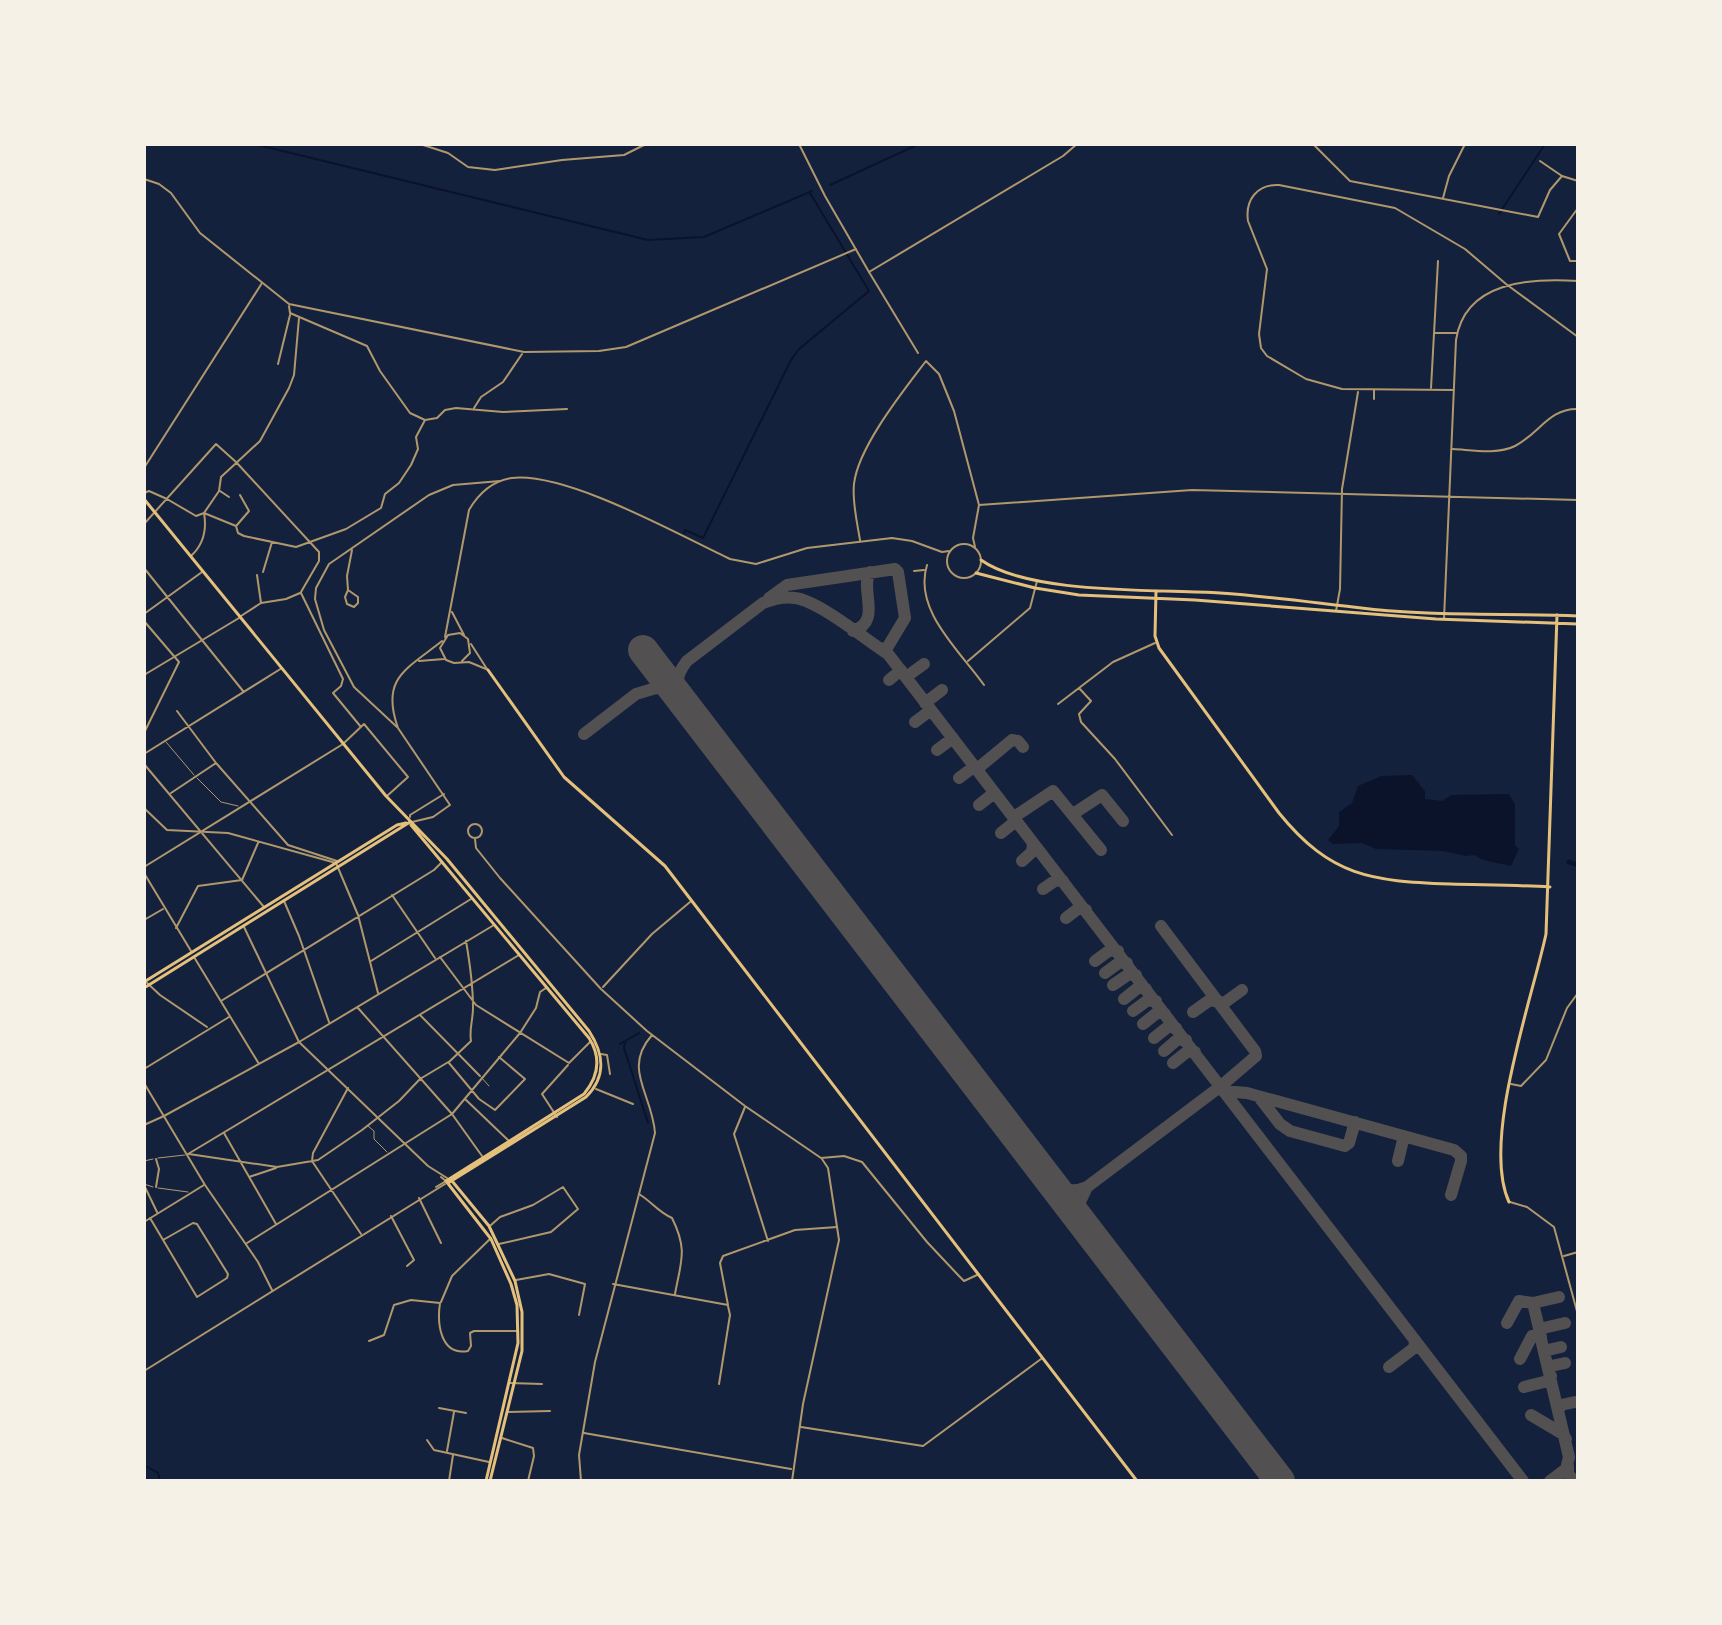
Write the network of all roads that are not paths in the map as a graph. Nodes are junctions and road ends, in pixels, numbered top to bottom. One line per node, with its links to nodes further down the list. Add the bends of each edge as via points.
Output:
1 (420, 144): 2 (street, via 468,167 495,170 624,155)
2 (646, 144)
3 (799, 144): 13 (street)
4 (1077, 144): 16 (street)
5 (1313, 144): 11 (street, via 1350,181)
6 (1465, 144): 11 (street)
7 (1540, 161): 8 (street)
8 (1562, 176): 10 (street); 11 (street, via 1538,217)
9 (144, 179): 18 (street, via 171,193 200,233)
10 (1578, 181)
11 (1443, 198)
12 (1578, 208): 15 (street, via 1559,234 1570,261)
13 (856, 249): 16 (street); 26 (street, via 626,347)
14 (1438, 261): 23 (street)
15 (1578, 261)
16 (869, 272): 27 (street)
17 (1578, 281): 19 (street)
18 (262, 283): 20 (street); 40 (street)
19 (1506, 284): 24 (street, via 1471,307); 25 (street); 32 (street, via 1465,249 1395,208 1279,185 1260,189 1247,213 1267,269 1261,348 1306,379)
20 (289, 304): 21 (street); 26 (street)
21 (290, 313): 22 (street); 28 (street)
22 (299, 317): 37 (street, via 367,346 410,413); 39 (street, via 294,375 260,441)
23 (1434, 333): 24 (street); 29 (street)
24 (1457, 333): 31 (street)
25 (1578, 337)
26 (524, 352): 34 (street)
27 (926, 361): 51 (street, via 939,374 954,411); 58 (street, via 881,423 856,474)
28 (278, 364)
29 (1431, 389): 30 (street); 31 (street)
30 (1374, 390): 32 (street); 33 (street)
31 (1454, 390): 38 (street)
32 (1358, 391): 44 (street)
33 (1374, 399)
34 (474, 409): 35 (street); 37 (street, via 445,410)
35 (567, 409)
36 (1578, 409): 38 (street, via 1554,414 1509,448)
37 (425, 420): 59 (street, via 411,465 385,494 381,508)
38 (1452, 449): 47 (street)
39 (236, 462): 42 (street, via 221,477); 49 (street, via 216,444); 59 (street)
40 (144, 468)
41 (501, 481): 58 (street, via 527,478 566,486 748,564); 62 (street, via 453,485 429,495); 85 (street, via 482,492 469,510)
42 (219, 491): 46 (street); 53 (street)
43 (144, 493): 49 (street)
44 (1341, 494): 47 (street); 51 (street, via 1192,490); 84 (street)
45 (240, 495): 55 (street, via 249,511)
46 (229, 497)
47 (1449, 498): 50 (street); 87 (street)
48 (144, 499): 52 (main road)
49 (167, 499): 52 (street); 53 (street, via 191,515)
50 (1578, 500)
51 (979, 505): 56 (street)
52 (155, 513): 54 (street); 65 (main road)
53 (204, 513): 55 (street); 65 (street, via 202,543)
54 (144, 524)
55 (236, 526): 57 (street, via 244,536)
56 (973, 538): 60 (street); 61 (street)
57 (272, 541): 59 (street, via 296,547); 73 (street)
58 (860, 541): 64 (street, via 902,538)
59 (311, 542): 80 (street, via 319,561)
60 (965, 543): 61 (street); 63 (street)
61 (975, 547): 67 (street)
62 (352, 549): 78 (street); 117 (street, via 322,572 316,588 318,614 354,687)
63 (949, 551): 64 (street); 66 (street)
64 (942, 552): 66 (street)
65 (191, 556): 71 (main road)
66 (946, 558): 74 (street, via 955,576)
67 (981, 560): 74 (street); 76 (main road)
68 (927, 565): 70 (street)
69 (144, 568): 81 (street)
70 (926, 570): 72 (street); 106 (street, via 927,605)
71 (203, 571): 81 (street); 91 (main road)
72 (914, 571)
73 (263, 572)
74 (976, 573): 77 (main road)
75 (257, 575): 83 (street)
76 (1037, 580): 77 (street); 79 (main road)
77 (1035, 588): 82 (main road); 106 (street, via 1030,608)
78 (348, 590)
79 (1156, 590): 82 (main road); 84 (main road)
80 (301, 592): 83 (street); 116 (street, via 343,679 333,693)
81 (169, 597): 88 (street); 98 (street)
82 (1156, 598): 86 (main road); 101 (main road)
83 (261, 603): 91 (street)
84 (1337, 604): 86 (street); 87 (main road)
85 (452, 611): 96 (street); 97 (street)
86 (1336, 611): 92 (main road)
87 (1444, 612): 89 (main road); 92 (street)
88 (144, 614)
89 (1557, 615): 90 (main road); 94 (main road)
90 (1578, 616)
91 (240, 617): 98 (street); 107 (main road)
92 (1444, 619): 94 (main road)
93 (144, 621): 102 (street)
94 (1557, 623): 95 (main road); 143 (main road)
95 (1578, 624)
96 (465, 636): 97 (street); 100 (street)
97 (445, 637): 99 (street)
98 (202, 640): 102 (street); 112 (street)
99 (442, 641): 103 (street); 104 (street)
100 (469, 642): 105 (street, via 470,653); 108 (street)
101 (1156, 643): 111 (street, via 1113,662); 143 (main road, via 1279,813 1326,858 1387,881)
102 (174, 656): 109 (street); 118 (street, via 179,662)
103 (446, 660): 104 (street); 105 (street)
104 (418, 661): 117 (street, via 401,674 392,695)
105 (462, 661): 108 (street)
106 (967, 662): 110 (street)
107 (282, 668): 112 (street); 120 (main road)
108 (488, 670): 147 (main road, via 564,777 665,866)
109 (144, 675)
110 (984, 685)
111 (1079, 688): 113 (street); 133 (street, via 1091,701 1079,714 1081,722)
112 (244, 692): 115 (street)
113 (1058, 704)
114 (177, 711): 115 (street)
115 (187, 727): 119 (street); 122 (street)
116 (361, 727): 120 (street); 127 (street, via 364,724 408,777)
117 (398, 728): 126 (street)
118 (144, 733)
119 (165, 741): 121 (street); 124 (lane)
120 (343, 744): 127 (main road); 128 (street)
121 (144, 754)
122 (216, 763): 124 (street); 128 (street)
123 (144, 764): 125 (street)
124 (196, 777): 125 (street); 129 (lane, via 221,802)
125 (170, 794): 132 (street)
126 (444, 794): 131 (street, via 410,815); 131 (street, via 450,805 433,817)
127 (386, 796): 131 (main road)
128 (251, 801): 129 (street); 136 (street, via 288,845)
129 (241, 807): 132 (street)
130 (144, 808): 132 (street, via 167,830)
131 (410, 822): 136 (main road); 137 (main road); 139 (main road); 152 (main road, via 447,859)
132 (202, 831): 135 (street); 138 (street); 142 (street)
133 (1172, 835)
134 (475, 839): 169 (street, via 490,867)
135 (258, 842): 136 (street); 142 (street)
136 (337, 862): 139 (street); 146 (main road)
137 (442, 862): 144 (street); 145 (main road)
138 (144, 867)
139 (338, 868): 146 (main road); 150 (street)
140 (144, 873): 141 (street)
141 (145, 879): 148 (street)
142 (242, 880): 149 (street); 154 (street, via 198,886)
143 (1550, 887): 197 (main road, via 1537,979)
144 (392, 895): 150 (street); 155 (street)
145 (472, 898): 152 (main road); 155 (street)
146 (282, 899): 149 (main road); 157 (street)
147 (691, 902): 169 (street, via 652,934); 250 (main road)
148 (164, 908): 151 (street); 154 (street)
149 (266, 909): 153 (main road)
150 (358, 915): 157 (street); 162 (street)
151 (144, 920)
152 (496, 923): 156 (street); 159 (main road)
153 (242, 924): 158 (main road); 163 (street)
154 (176, 928): 158 (street)
155 (418, 932): 161 (street); 162 (street)
156 (466, 941): 160 (street); 166 (street)
157 (304, 950): 163 (street); 178 (street)
158 (193, 954): 164 (main road); 165 (main road); 174 (street)
159 (521, 954): 166 (street); 167 (main road)
160 (440, 957): 161 (street); 170 (street)
161 (436, 959): 172 (street)
162 (371, 961): 172 (street)
163 (266, 973): 174 (street); 184 (street)
164 (144, 981): 165 (street)
165 (150, 984): 168 (main road); 179 (street)
166 (472, 984): 170 (street); 173 (street)
167 (548, 986): 180 (street); 183 (main road)
168 (144, 988)
169 (601, 989): 181 (street)
170 (463, 990): 173 (street); 176 (street)
171 (1578, 993): 197 (street, via 1546,1060 1521,1086)
172 (378, 994): 175 (street)
173 (473, 1000): 180 (street); 185 (street, via 471,1041)
174 (221, 1001): 177 (street)
175 (357, 1007): 178 (street); 182 (street)
176 (420, 1015): 182 (street); 185 (street)
177 (230, 1016): 179 (street); 190 (street)
178 (329, 1023): 184 (street)
179 (209, 1029): 191 (street)
180 (520, 1033): 187 (street); 189 (street)
181 (652, 1035): 204 (street); 230 (street, via 637,1063 655,1133)
182 (383, 1037): 192 (street); 195 (street)
183 (593, 1040): 186 (main road); 189 (street); 206 (main road, via 595,1079)
184 (299, 1042): 190 (street); 192 (street)
185 (459, 1054): 188 (street); 194 (street)
186 (601, 1054): 193 (street, via 610,1059); 200 (main road)
187 (499, 1057): 194 (street); 201 (street, via 525,1079 495,1110)
188 (448, 1062): 195 (street); 201 (street)
189 (569, 1063): 206 (street, via 542,1094)
190 (259, 1064): 207 (street)
191 (144, 1069)
192 (331, 1071): 199 (street); 211 (street)
193 (610, 1074)
194 (481, 1077): 198 (lane); 201 (street)
195 (420, 1079): 205 (street); 208 (street)
196 (144, 1083): 207 (street)
197 (1510, 1084): 232 (main road, via 1501,1155)
198 (489, 1086)
199 (348, 1088): 208 (street); 221 (street)
200 (594, 1088): 203 (street); 206 (main road, via 582,1102)
201 (471, 1090): 202 (street)
202 (465, 1098): 205 (street); 212 (street)
203 (633, 1104)
204 (745, 1106): 216 (street); 243 (street, via 734,1134)
205 (452, 1114): 213 (street); 218 (street)
206 (556, 1115): 212 (main road); 218 (main road)
207 (164, 1116): 209 (street); 214 (street)
208 (377, 1116): 210 (street); 213 (street)
209 (144, 1125)
210 (366, 1126): 215 (lane); 221 (street)
211 (224, 1133): 214 (street); 220 (street)
212 (509, 1141): 218 (main road)
213 (405, 1143): 215 (street); 224 (street)
214 (188, 1154): 217 (lane); 220 (street); 226 (street)
215 (389, 1154): 228 (street)
216 (821, 1158): 239 (street, via 828,1168); 250 (street, via 844,1156 862,1162 964,1281)
217 (156, 1159): 219 (lane); 227 (street)
218 (484, 1159): 224 (main road)
219 (144, 1161)
220 (239, 1161): 222 (street); 223 (street)
221 (312, 1161): 222 (street); 228 (street)
222 (277, 1167): 223 (street)
223 (249, 1177): 237 (street)
224 (449, 1181): 231 (street); 238 (main road); 241 (main road)
225 (144, 1185): 227 (lane); 233 (street)
226 (205, 1185): 229 (street); 245 (street)
227 (156, 1187): 229 (lane)
228 (332, 1191): 237 (street); 240 (street)
229 (192, 1193): 233 (street)
230 (639, 1194): 252 (street); 254 (street, via 672,1218 684,1247)
231 (419, 1198): 234 (street); 244 (street)
232 (1509, 1202): 248 (street, via 1527,1207 1554,1227)
233 (158, 1213): 235 (street)
234 (391, 1216): 240 (street); 249 (street, via 414,1260)
235 (150, 1218): 236 (street); 242 (street)
236 (144, 1222)
237 (277, 1225): 245 (street)
238 (489, 1226): 241 (main road); 246 (street, via 563,1187 578,1209 551,1232)
239 (838, 1227): 243 (street, via 795,1230); 271 (street, via 837,1256)
240 (361, 1234): 253 (street)
241 (493, 1238): 246 (main road); 251 (main road); 255 (street, via 452,1276)
242 (163, 1240): 242 (street, via 197,1297 227,1278 197,1224)
243 (768, 1241): 256 (street, via 723,1256)
244 (441, 1243)
245 (246, 1244): 253 (street)
246 (498, 1245): 251 (main road)
247 (1578, 1252): 248 (street)
248 (1562, 1257): 258 (street)
249 (407, 1266)
250 (978, 1275): 261 (main road)
251 (513, 1282): 257 (street, via 549,1274 585,1284); 259 (main road)
252 (613, 1284): 254 (street); 272 (street)
253 (273, 1291): 262 (street)
254 (675, 1295): 256 (street)
255 (440, 1303): 259 (street, via 439,1328 456,1351 468,1351 474,1331); 260 (street, via 411,1300 394,1305 384,1335)
256 (728, 1305): 265 (street)
257 (579, 1315)
258 (1578, 1315)
259 (521, 1330): 263 (main road)
260 (369, 1341)
261 (1042, 1358): 271 (street, via 923,1446); 284 (main road)
262 (144, 1371)
263 (512, 1384): 264 (street); 267 (main road)
264 (542, 1384)
265 (719, 1384)
266 (439, 1408): 269 (street)
267 (505, 1411): 268 (street); 273 (main road)
268 (550, 1411)
269 (454, 1412): 270 (street); 275 (street)
270 (466, 1413)
271 (800, 1426): 278 (street)
272 (583, 1433): 278 (street); 282 (street)
273 (498, 1437): 277 (main road); 281 (street, via 532,1447)
274 (427, 1440): 275 (street, via 434,1450)
275 (446, 1452): 276 (street)
276 (453, 1454): 277 (street); 280 (street)
277 (492, 1463): 279 (main road)
278 (793, 1470): 283 (street)
279 (489, 1480)
280 (449, 1481)
281 (528, 1481)
282 (581, 1481)
283 (792, 1481)
284 (1137, 1481)

